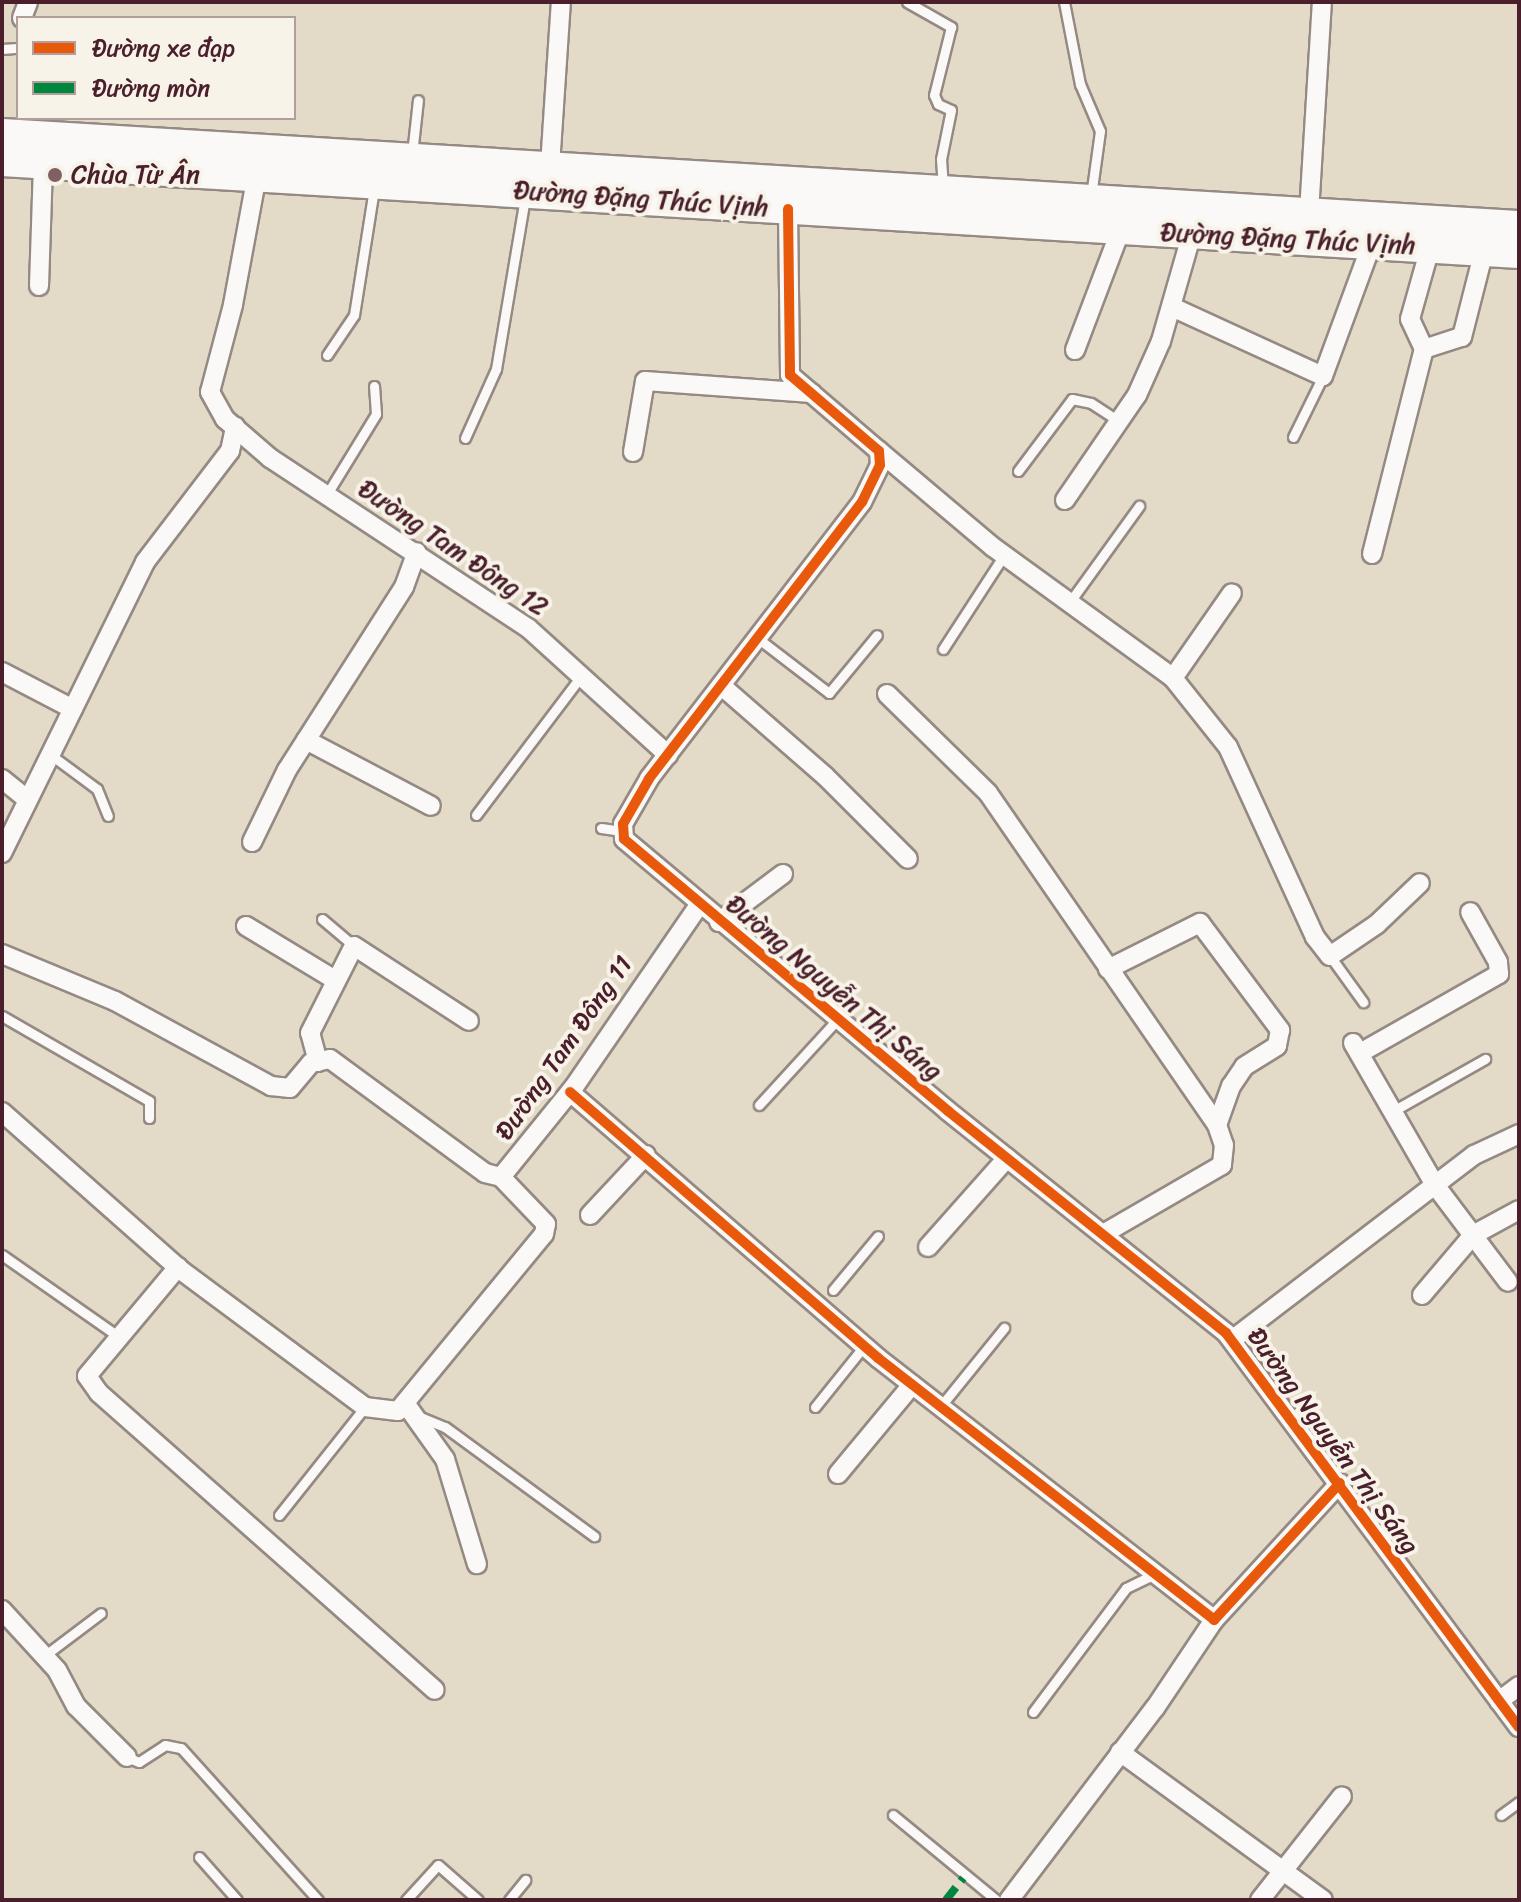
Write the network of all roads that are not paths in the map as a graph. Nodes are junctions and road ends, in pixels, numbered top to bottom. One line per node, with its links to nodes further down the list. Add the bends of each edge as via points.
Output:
1 (561, 2): 10 (street)
2 (907, 2): 14 (lane, via 951,27 934,95 938,104 951,110 941,159)
3 (1064, 2): 15 (lane, via 1080,84 1100,131)
4 (1322, 2): 17 (street)
5 (418, 100): 8 (lane)
6 (2, 134): 7 (main road, Đường Đặng Thúc Vịnh)
7 (42, 139): 8 (main road, Đường Đặng Thúc Vịnh); 9 (main road, Đường Đặng Thúc Vịnh); 11 (main road, Đường Đặng Thúc Vịnh); 25 (street)
8 (412, 158): 10 (main road, Đường Đặng Thúc Vịnh)
9 (2, 161)
10 (550, 166): 14 (main road, Đường Đặng Thúc Vịnh)
11 (257, 175): 12 (main road, Đường Đặng Thúc Vịnh); 34 (street, Đường Tam Đông 12, via 233,305 210,392)
12 (375, 182): 13 (main road, Đường Đặng Thúc Vịnh); 29 (lane, via 354,315)
13 (527, 191): 16 (main road, Đường Đặng Thúc Vịnh); 36 (lane, via 496,369)
14 (944, 192): 15 (main road, Đường Đặng Thúc Vịnh)
15 (1090, 200): 17 (main road, Đường Đặng Thúc Vịnh)
16 (788, 209): 19 (main road, Đường Đặng Thúc Vịnh); 32 (street, via 790,375)
17 (1309, 213): 18 (main road, Đường Đặng Thúc Vịnh)
18 (1519, 226)
19 (1121, 229): 20 (main road, Đường Đặng Thúc Vịnh); 28 (street)
20 (1192, 233): 21 (main road, Đường Đặng Thúc Vịnh); 26 (street)
21 (1372, 243): 22 (main road, Đường Đặng Thúc Vịnh); 30 (street)
22 (1430, 248): 23 (main road, Đường Đặng Thúc Vịnh); 27 (street, via 1410,319)
23 (1484, 251): 24 (main road, Đường Đặng Thúc Vịnh); 27 (street, via 1462,337)
24 (1519, 253)
25 (39, 286)
26 (1172, 307): 30 (street); 33 (street, via 1137,395)
27 (1424, 349): 44 (street)
28 (1075, 350)
29 (327, 355)
30 (1323, 376): 35 (lane)
31 (374, 386): 40 (lane, via 376,414)
32 (812, 393): 37 (street); 38 (street, via 645,381)
33 (1119, 421): 39 (lane, via 1091,403 1072,399); 41 (street)
34 (235, 427): 40 (street, Đường Tam Đông 12); 56 (street, via 230,451 145,562)
35 (1293, 437)
36 (465, 438)
37 (879, 451): 45 (street); 49 (street, via 880,465 862,502)
38 (633, 452)
39 (1018, 471)
40 (327, 494): 43 (street, Đường Tam Đông 12)
41 (1065, 500)
42 (1139, 506): 47 (lane)
43 (417, 552): 52 (street, Đường Tam Đông 12, via 528,628); 57 (street, via 404,587)
44 (1372, 554)
45 (1004, 555): 47 (street); 50 (lane)
46 (1232, 593): 53 (street)
47 (1069, 603): 53 (street)
48 (877, 635): 49 (lane, via 829,693)
49 (760, 640): 54 (street)
50 (943, 649)
51 (2, 672): 56 (street)
52 (581, 676): 59 (street, Đường Tam Đông 12); 63 (lane)
53 (1173, 678): 79 (street, via 1228,747 1309,926)
54 (724, 688): 59 (street); 69 (street, via 825,776)
55 (887, 694): 80 (street, via 988,793)
56 (73, 709): 58 (street)
57 (306, 740): 62 (street); 67 (street)
58 (51, 755): 61 (street); 64 (lane, via 97,789)
59 (668, 755): 66 (street)
60 (2, 779): 61 (street)
61 (28, 800): 68 (street)
62 (431, 806)
63 (476, 815)
64 (108, 816)
65 (601, 828): 66 (lane)
66 (622, 831): 72 (street, Đường Nguyễn Thị Sáng, via 637,854)
67 (252, 842)
68 (2, 853)
69 (908, 859)
70 (783, 874): 75 (street)
71 (1420, 883): 79 (street, via 1377,924)
72 (699, 905): 75 (street, Đường Nguyễn Thị Sáng); 88 (street, Đường Tam Đông 11)
73 (1470, 912): 90 (street, via 1498,962 1499,974 1357,1048)
74 (322, 919): 77 (lane)
75 (719, 922): 84 (street, Đường Nguyễn Thị Sáng)
76 (246, 926): 81 (street)
77 (354, 946): 81 (street); 85 (street)
78 (2, 954): 87 (street, via 115,1001 271,1086 290,1088)
79 (1330, 956): 82 (lane)
80 (1108, 969): 93 (street); 93 (street, via 1200,923 1280,1030 1277,1046 1244,1067 1231,1086)
81 (335, 980): 87 (street, via 310,1033)
82 (1363, 1002)
83 (2, 1016): 92 (lane, via 149,1101)
84 (837, 1020): 89 (lane); 96 (street, Đường Nguyễn Thị Sáng)
85 (469, 1021)
86 (1485, 1059): 90 (lane)
87 (318, 1062): 97 (street, Đường Tam Đông 11, via 330,1059 485,1173)
88 (570, 1092): 95 (street); 97 (street, Đường Tam Đông 11)
89 (759, 1105)
90 (1393, 1111): 98 (street)
91 (2, 1112): 106 (street)
92 (149, 1118)
93 (1217, 1125): 101 (street, via 1224,1145 1222,1165)
94 (1519, 1134): 98 (street, via 1474,1155)
95 (646, 1155): 100 (street); 113 (street)
96 (1007, 1158): 101 (street, Đường Nguyễn Thị Sáng); 104 (street)
97 (501, 1177): 118 (street, via 546,1224 544,1234)
98 (1435, 1185): 102 (street); 112 (street)
99 (1519, 1210): 102 (street)
100 (590, 1215)
101 (1103, 1234): 112 (street, Đường Nguyễn Thị Sáng)
102 (1473, 1235): 107 (street); 109 (street)
103 (878, 1236): 108 (lane)
104 (928, 1247)
105 (2, 1255): 111 (lane)
106 (178, 1267): 111 (street); 115 (street)
107 (1508, 1282)
108 (833, 1290)
109 (1422, 1295)
110 (1004, 1328): 117 (lane)
111 (119, 1337): 130 (street, via 87,1376 99,1393)
112 (1232, 1340): 120 (street, Đường Nguyễn Thị Sáng)
113 (864, 1346): 114 (street); 116 (lane)
114 (912, 1385): 117 (street); 119 (street)
115 (365, 1407): 118 (street); 121 (lane)
116 (815, 1407)
117 (940, 1407): 124 (street)
118 (409, 1409): 122 (lane, via 445,1427); 123 (street, via 445,1459 459,1491)
119 (838, 1474)
120 (1340, 1483): 127 (street); 131 (street, Đường Nguyễn Thị Sáng)
121 (279, 1515)
122 (594, 1536)
123 (477, 1564)
124 (1153, 1575): 127 (street); 132 (lane, via 1126,1588)
125 (2, 1610): 128 (street)
126 (101, 1613): 128 (lane)
127 (1214, 1620): 134 (street)
128 (44, 1656): 135 (street, via 76,1706)
129 (1519, 1686): 131 (street)
130 (435, 1690)
131 (1499, 1701): 133 (street, Đường Nguyễn Thị Sáng)
132 (1033, 1712)
133 (1519, 1727)
134 (1120, 1752): 141 (street); 149 (street)
135 (127, 1757): 144 (lane, via 139,1762 165,1745 181,1748)
136 (1342, 1796): 141 (street)
137 (1519, 1802): 139 (lane)
138 (893, 1815): 148 (lane)
139 (1501, 1815)
140 (199, 1857): 143 (lane)
141 (1282, 1872): 150 (street); 151 (street)
142 (525, 1880): 147 (lane)
143 (237, 1900)
144 (318, 1900)
145 (406, 1900): 146 (lane, via 438,1865)
146 (478, 1900)
147 (509, 1900)
148 (996, 1900)
149 (1009, 1900)
150 (1260, 1900)
151 (1323, 1900)

